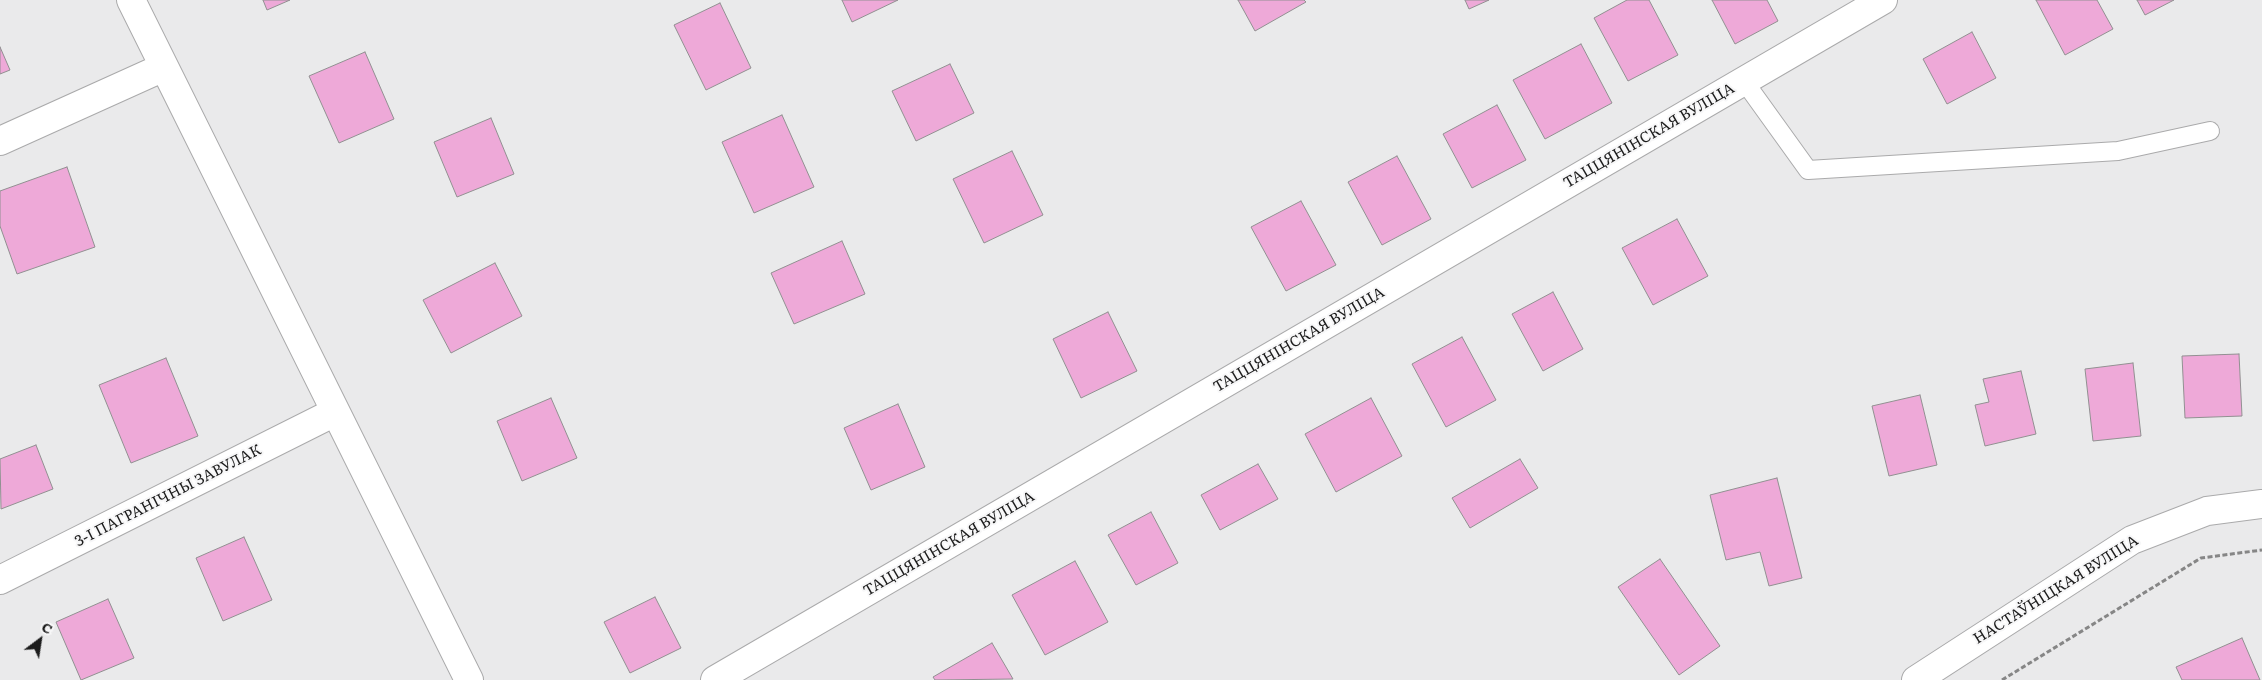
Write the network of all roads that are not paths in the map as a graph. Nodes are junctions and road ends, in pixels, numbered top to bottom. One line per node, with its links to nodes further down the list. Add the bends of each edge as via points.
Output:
1 (131, 0): 3 (street)
2 (1883, 0): 4 (street, ТАЦЦЯНІНСКАЯ ВУЛІЦА)
3 (164, 67): 6 (street); 7 (street)
4 (1744, 81): 5 (lane, via 1808,170 2118,151); 11 (street, ТАЦЦЯНІНСКАЯ ВУЛІЦА)
5 (2210, 131)
6 (0, 141)
7 (335, 412): 9 (street, 3-І ПАГРАНІЧНЫ ЗАВУЛАК); 10 (street)
8 (2262, 504): 12 (street, НАСТАЎНІЦКАЯ ВУЛІЦА, via 2207,511 2132,540)
9 (0, 580)
10 (469, 680)
11 (715, 680)
12 (1916, 680)

